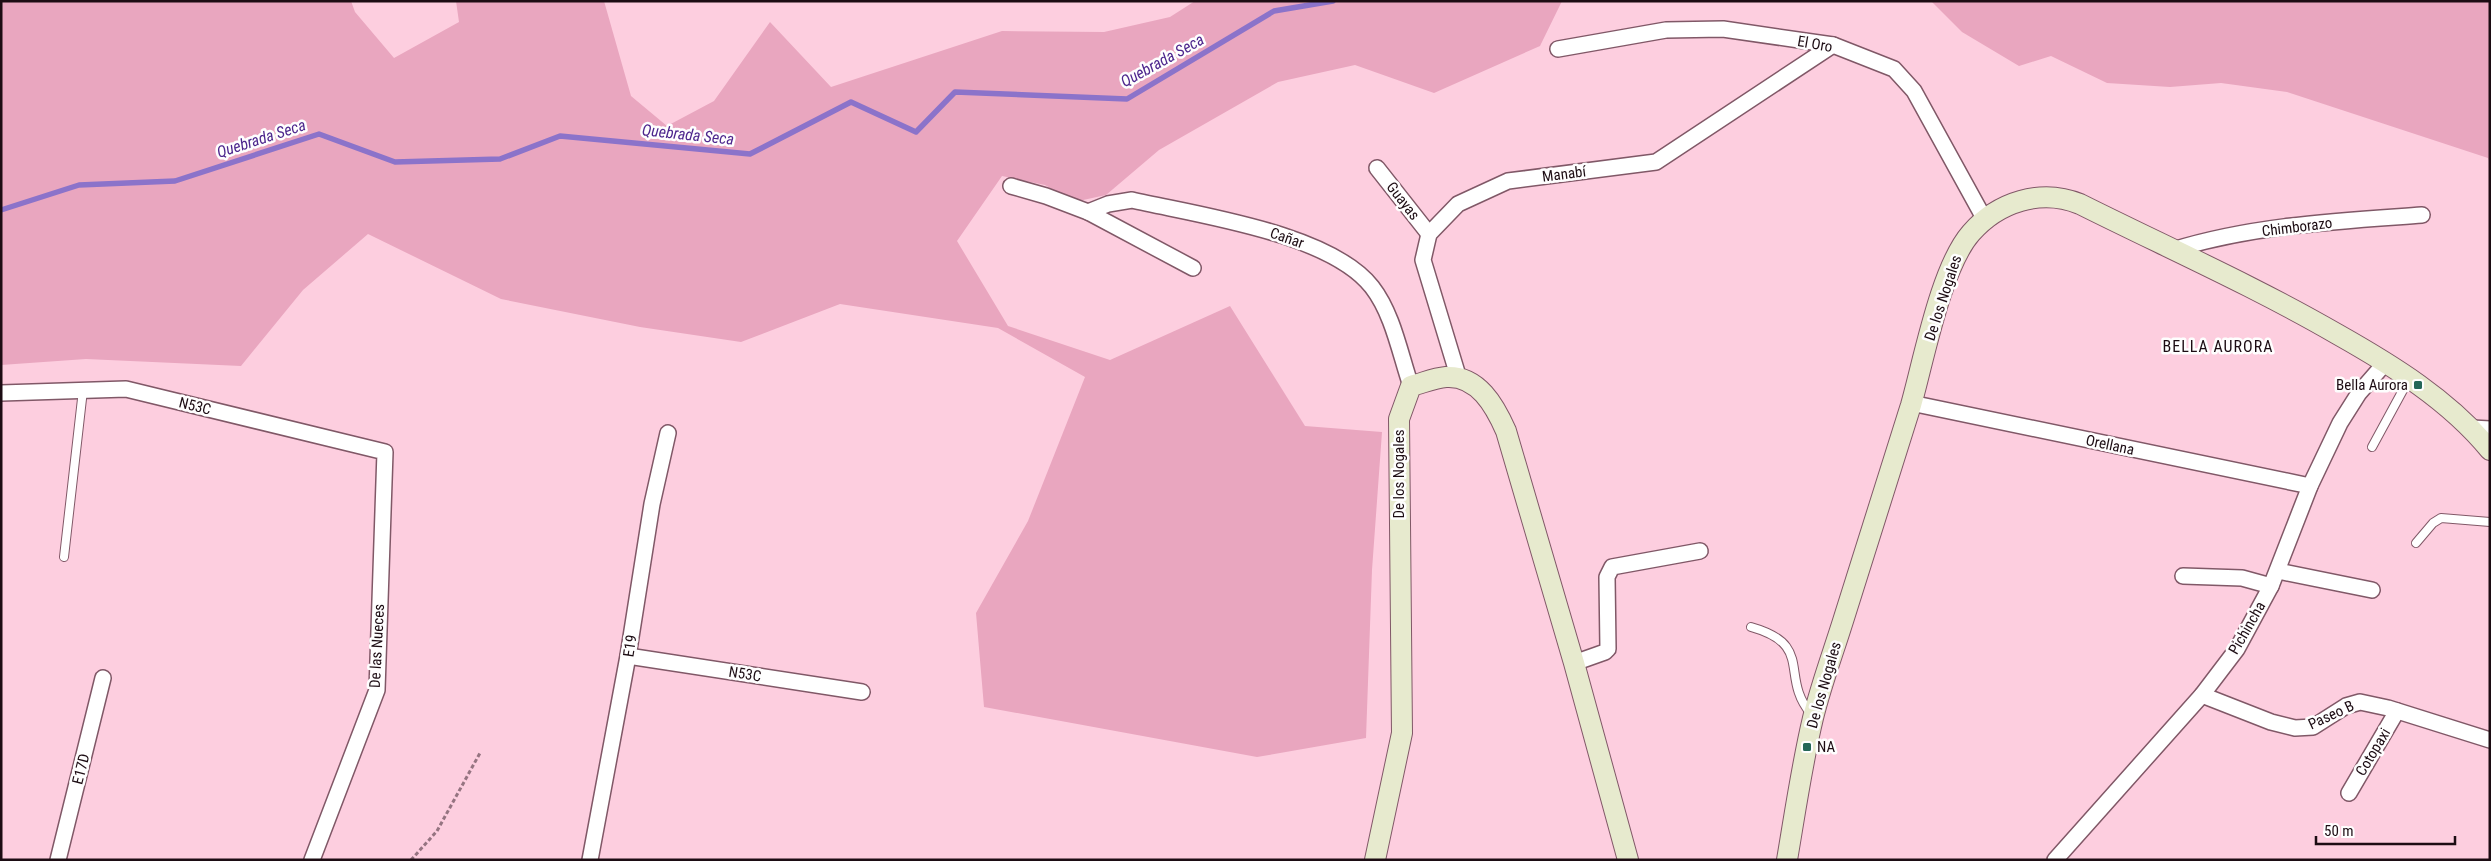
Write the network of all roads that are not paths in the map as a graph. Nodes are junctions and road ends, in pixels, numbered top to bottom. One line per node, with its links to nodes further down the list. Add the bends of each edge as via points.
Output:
1 (1833, 45): 2 (street, El Oro, via 1704,29 1666,30); 7 (street, El Oro, via 1894,69 1914,91); 8 (street, Manabí, via 1656,162 1508,181 1458,204)
2 (1558, 49)
3 (1377, 168): 8 (street, Guayas)
4 (1011, 186): 5 (street)
5 (1088, 212): 10 (street); 14 (street, Cañar, via 1120,200 1132,200 1278,234 1331,254 1365,280 1383,304)
6 (2422, 215): 9 (street, Chimborazo, via 2331,222 2220,237)
7 (1985, 220): 9 (street, De los Nogales, via 1992,212 2016,202 2055,198 2080,204); 17 (street, De los Nogales, via 1961,247 1949,271)
8 (1429, 234): 12 (street, via 1423,260)
9 (2173, 250): 11 (street, De los Nogales, via 2279,301)
10 (1194, 268)
11 (2386, 362): 13 (street, De los Nogales); 23 (street, Pichincha, via 2359,393 2340,423)
12 (1459, 379): 14 (street, via 1447,377); 34 (street, via 1487,396 1506,431)
13 (2409, 379): 18 (street, De los Nogales); 20 (lane)
14 (1412, 386): 45 (street, De los Nogales, via 1399,419 1402,733)
15 (83, 390): 16 (street, N53C); 22 (street, N53C, via 126,389); 27 (lane)
16 (1, 393)
17 (1911, 403): 23 (street, Orellana); 39 (street, De los Nogales)
18 (2481, 429): 21 (street, De los Nogales)
19 (668, 433): 33 (street, E19, via 652,504)
20 (2372, 447)
21 (2490, 450)
22 (385, 452): 43 (street, De las Nueces, via 377,690)
23 (2310, 486): 28 (street, Pichincha)
24 (2490, 522): 25 (lane, via 2440,518)
25 (2416, 544)
26 (1700, 551): 34 (street, via 1612,567 1607,576 1608,649)
27 (64, 557)
28 (2278, 571): 30 (street, Pichincha); 31 (street)
29 (2183, 576): 30 (street, via 2242,578)
30 (2271, 586): 37 (street, Pichincha, via 2237,649)
31 (2372, 590)
32 (1751, 626): 39 (lane, via 1771,632 1786,644 1792,656 1803,705)
33 (628, 656): 36 (street, N53C); 44 (street, E19)
34 (1574, 663): 46 (street)
35 (103, 678): 42 (street, E17D)
36 (862, 692)
37 (2202, 695): 38 (street, Paseo B, via 2295,728 2313,727 2353,703); 48 (street, Pichincha)
38 (2397, 711): 40 (street, Paseo B); 41 (street, Cotopaxi)
39 (1813, 717): 47 (street, De los Nogales)
40 (2490, 740)
41 (2349, 793)
42 (58, 860)
43 (312, 860)
44 (590, 860)
45 (1375, 860)
46 (1628, 860)
47 (1787, 860)
48 (2055, 860)

